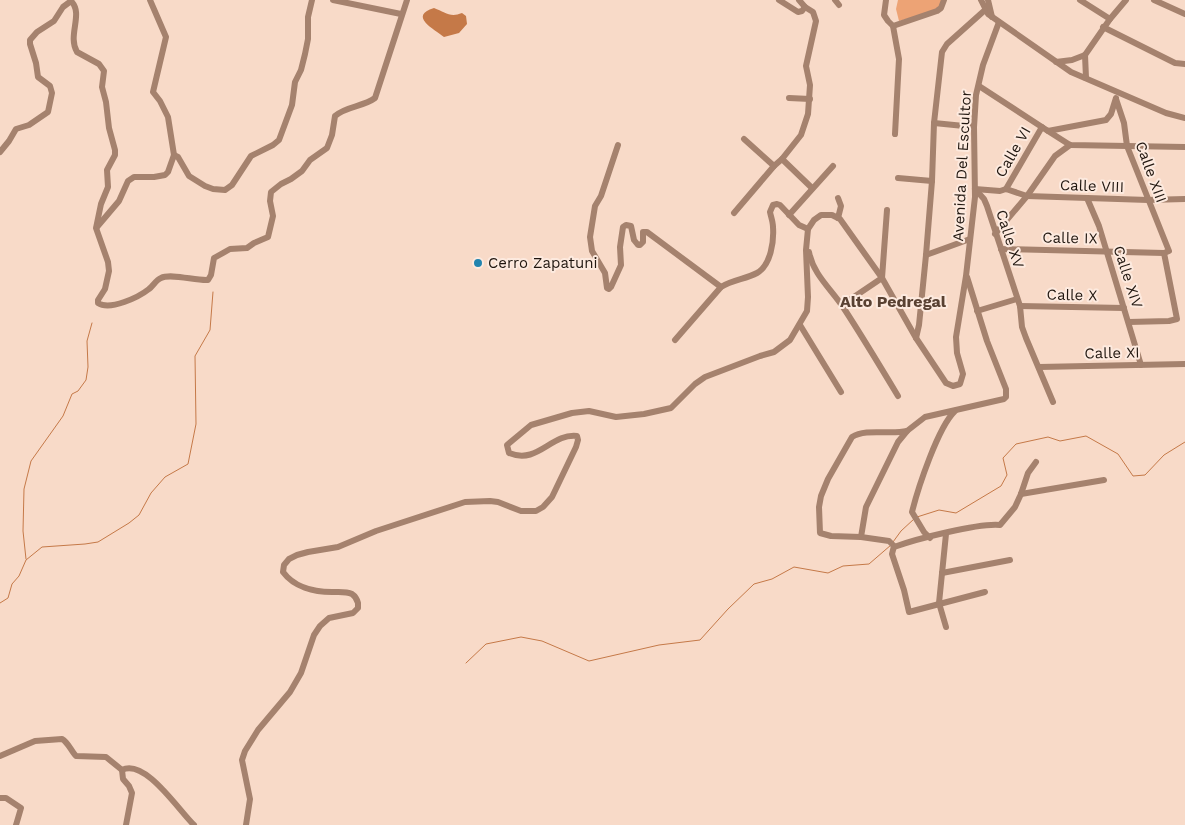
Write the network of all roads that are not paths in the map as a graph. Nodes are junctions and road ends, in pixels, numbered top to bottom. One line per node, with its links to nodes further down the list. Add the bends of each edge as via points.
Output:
1 (150, 0): 45 (street, via 166,37 153,92 168,117)
2 (312, 0): 45 (street, via 306,54 279,140 251,156 232,185 225,190 213,189 195,180)
3 (333, 0): 14 (street)
4 (407, 0): 19 (street)
5 (779, 0): 16 (street, via 796,12)
6 (799, 0): 16 (street)
7 (886, 0): 23 (street, via 886,18)
8 (944, 0): 23 (street, via 936,11)
9 (981, 0): 17 (street)
10 (988, 0): 20 (street)
11 (1080, 0): 15 (street)
12 (1126, 0): 21 (street)
13 (1154, 0): 18 (street)
14 (365, 3): 19 (street)
15 (1088, 3): 21 (street)
16 (805, 7): 32 (street, via 813,12 816,22 806,66)
17 (985, 10): 20 (street); 35 (street, via 942,52)
18 (1185, 13)
19 (401, 14): 63 (street, via 374,98 335,116 328,148 310,160 302,171 270,192 273,216 268,237 247,248 230,248 214,258 208,280 160,278 144,293 127,302 100,305 98,300 109,271)
20 (992, 17): 22 (street)
21 (1110, 19): 24 (street)
22 (999, 22): 26 (street); 29 (street, Avenida Del Escultor)
23 (893, 26): 38 (street, via 899,59)
24 (1103, 28): 25 (street); 27 (street, via 1175,63)
25 (1085, 55): 26 (street); 28 (street)
26 (1056, 62): 28 (street)
27 (1185, 64)
28 (1086, 78): 30 (street)
29 (978, 86): 36 (street, Avenida Del Escultor); 37 (street)
30 (1116, 91): 33 (street); 34 (street)
31 (789, 98): 32 (street)
32 (810, 99): 46 (street, via 803,131)
33 (1116, 99): 37 (street, via 1106,120); 42 (street, Calle XIII)
34 (1185, 118)
35 (934, 123): 36 (street); 50 (street)
36 (974, 127): 53 (street, Avenida Del Escultor)
37 (1045, 129): 41 (street); 52 (street, Calle VI)
38 (895, 134)
39 (744, 139): 47 (street)
40 (618, 145): 74 (street, via 596,206 590,237 592,251 605,273 606,288 611,287 621,265 620,247 626,225 631,226 638,244 643,242 643,232 647,232)
41 (1070, 145): 42 (street); 54 (street, via 1055,156)
42 (1127, 146): 43 (street); 58 (street, Calle XIII)
43 (1185, 147)
44 (0, 152): 63 (street, via 16,129 29,125 48,112 52,92 50,86 38,77 30,40 54,21 71,1 76,11 75,48 104,71 102,86 116,150 107,170 108,187)
45 (174, 155): 63 (street, via 165,174 128,180 119,201)
46 (782, 160): 47 (street); 51 (street)
47 (774, 166): 60 (street)
48 (833, 166): 51 (street)
49 (898, 178): 50 (street)
50 (932, 181): 71 (street)
51 (812, 188): 61 (street)
52 (1006, 188): 53 (street, via 1000,191); 54 (street, Calle VIII)
53 (975, 189): 65 (street, Calle XV, via 984,199); 66 (street, Avenida Del Escultor)
54 (1027, 196): 56 (street, Calle VIII); 65 (street)
55 (838, 198): 62 (street, via 841,206)
56 (1087, 198): 58 (street, Calle VIII); 69 (street, Calle XIV)
57 (1185, 199): 58 (street, Calle VIII)
58 (1148, 200): 70 (street, Calle XIII)
59 (887, 210): 73 (street)
60 (734, 213)
61 (789, 215): 64 (street, via 799,226); 74 (street, via 777,204 773,205 770,212 773,236 765,266 755,274)
62 (838, 218): 64 (street, via 830,214 821,215); 73 (street, Avenida Del Escultor)
63 (96, 228)
64 (808, 229): 67 (street)
65 (995, 234): 68 (street, Calle XV)
66 (970, 239): 71 (street); 72 (street, Avenida Del Escultor)
67 (806, 247): 76 (street, via 810,260); 81 (street, via 808,306)
68 (1001, 249): 69 (street, Calle IX); 75 (street, Calle XV)
69 (1106, 251): 70 (street, Calle IX); 78 (street, Calle XIV)
70 (1166, 252): 80 (street, via 1177,319)
71 (926, 256): 82 (street)
72 (966, 276): 79 (street); 82 (street, Avenida Del Escultor, via 956,337 963,374 960,384 946,384)
73 (882, 278): 76 (street); 82 (street, Avenida Del Escultor)
74 (721, 287): 83 (street)
75 (1017, 298): 77 (street, Calle XV); 79 (street)
76 (842, 305): 88 (street)
77 (1020, 306): 78 (street, Calle X); 86 (street, via 1024,332)
78 (1124, 308): 80 (street, Calle XIV)
79 (977, 311): 90 (street, via 1006,389 1006,397)
80 (1129, 322): 85 (street, Calle XIV)
81 (800, 325): 87 (street); 110 (street, via 779,349 706,377 671,408 616,417 588,411 531,425 507,445 510,453 522,457 538,452 563,437 577,436 578,440 552,498 543,508 521,511 498,502 465,502 338,547 288,559 283,572 294,582 306,588 352,594 358,608 353,614 329,618 320,626 290,692 245,751 242,760 250,799)
82 (916, 338)
83 (675, 340)
84 (1185, 364): 85 (street, Calle XI)
85 (1141, 365): 86 (street, Calle XI)
86 (1039, 367): 89 (street)
87 (841, 392)
88 (898, 396)
89 (1053, 402)
90 (955, 411): 91 (street, via 926,417); 97 (street, via 925,472 912,512)
91 (907, 431): 96 (street, via 898,442 866,507); 96 (street, via 858,433 852,437 828,479 820,504 820,533)
92 (1036, 462): 94 (street)
93 (1104, 480): 94 (street)
94 (1021, 494): 95 (street, via 1000,525)
95 (946, 534): 97 (street); 100 (street)
96 (861, 537): 98 (street, via 889,541)
97 (930, 538): 98 (street)
98 (894, 547): 102 (street, via 892,554 909,612)
99 (1010, 560): 100 (street)
100 (942, 573): 102 (street)
101 (985, 592): 102 (street)
102 (939, 603): 103 (street)
103 (946, 627)
104 (0, 756): 105 (street, via 35,741 62,739 76,756 106,757)
105 (122, 770): 108 (street, via 123,779 132,793); 109 (street, via 139,770 152,779)
106 (0, 798): 107 (street, via 6,798 21,808)
107 (16, 825)
108 (126, 825)
109 (194, 825)
110 (246, 825)

